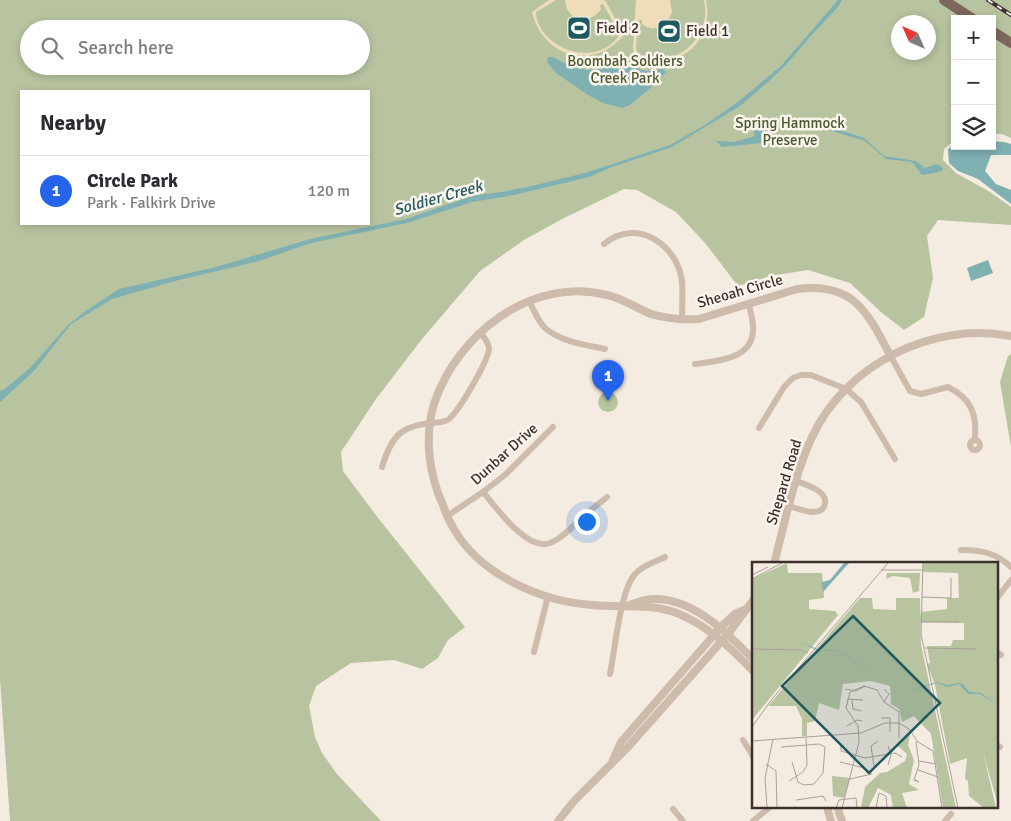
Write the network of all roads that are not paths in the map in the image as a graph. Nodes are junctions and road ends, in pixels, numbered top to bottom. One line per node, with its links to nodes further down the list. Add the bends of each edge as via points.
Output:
1 (944, 0): 2 (main road)
2 (968, 15)
3 (996, 34): 4 (main road)
4 (1011, 43)
5 (604, 244): 8 (street, via 618,234 630,232 640,233 662,245 682,280)
6 (529, 301): 8 (street, Sheoah Circle, via 553,292 588,291 609,295 652,314); 9 (street, Sheoah Circle); 11 (street, via 545,328 553,334)
7 (749, 304): 8 (street, Sheoah Circle, via 698,319); 12 (street, Sheoah Circle, via 797,289 832,289 867,313); 13 (street, via 753,335 745,350 729,359)
8 (682, 320)
9 (480, 332): 15 (street, Sheoah Circle, via 454,364 434,404); 15 (street, via 488,342 488,352 470,391 448,420)
10 (1011, 336): 12 (street, Shepard Road, via 987,333 940,337)
11 (605, 349)
12 (890, 355): 14 (street, Shepard Road); 18 (street, via 910,391 921,394 948,387 967,401 974,411)
13 (695, 364)
14 (846, 389): 17 (street, via 811,374 793,378); 19 (street, via 866,409); 21 (street, Shepard Road, via 813,435)
15 (430, 423): 20 (street, via 404,429 390,445); 25 (street, Sheoah Circle, via 432,477)
16 (553, 427): 22 (street, Dunbar Drive)
17 (759, 428)
18 (976, 440)
19 (895, 458)
20 (382, 467)
21 (796, 481): 24 (street, Shepard Road); 24 (street, via 817,490 825,498 825,504 817,512)
22 (483, 492): 23 (street, via 512,526 543,545 557,540); 25 (street, Dunbar Drive)
23 (607, 497)
24 (789, 506): 28 (street, Shepard Road)
25 (447, 516): 31 (street, Sheoah Circle, via 463,542 488,567 519,586)
26 (961, 550): 29 (street, via 993,554)
27 (665, 557): 34 (street, via 635,574 628,584)
28 (775, 562)
29 (1011, 567)
30 (1011, 580): 32 (street)
31 (548, 596): 34 (street, Sheoah Circle, via 589,605); 40 (street)
32 (998, 597)
33 (752, 601): 35 (street)
34 (623, 607): 36 (street, Sheoah Circle, via 652,599 676,603 698,612); 38 (street, Sheoah Circle, via 673,612 693,620); 43 (street)
35 (745, 609): 36 (street); 37 (street)
36 (720, 628): 37 (street, Sheoah Circle); 38 (street)
37 (728, 634): 39 (street); 41 (street, Sheoah Circle)
38 (714, 636): 39 (street, Sheoah Circle); 46 (street, via 621,742)
39 (721, 641): 42 (street, Sheoah Circle); 46 (street)
40 (534, 652)
41 (752, 658)
42 (752, 670)
43 (610, 674)
44 (743, 740): 45 (street)
45 (752, 755)
46 (611, 764): 52 (street)
47 (769, 808): 54 (street)
48 (827, 808): 55 (street)
49 (837, 808): 56 (street)
50 (673, 809): 53 (street)
51 (951, 814): 57 (street)
52 (558, 821)
53 (683, 821)
54 (753, 821)
55 (831, 821)
56 (842, 821)
57 (945, 821)

